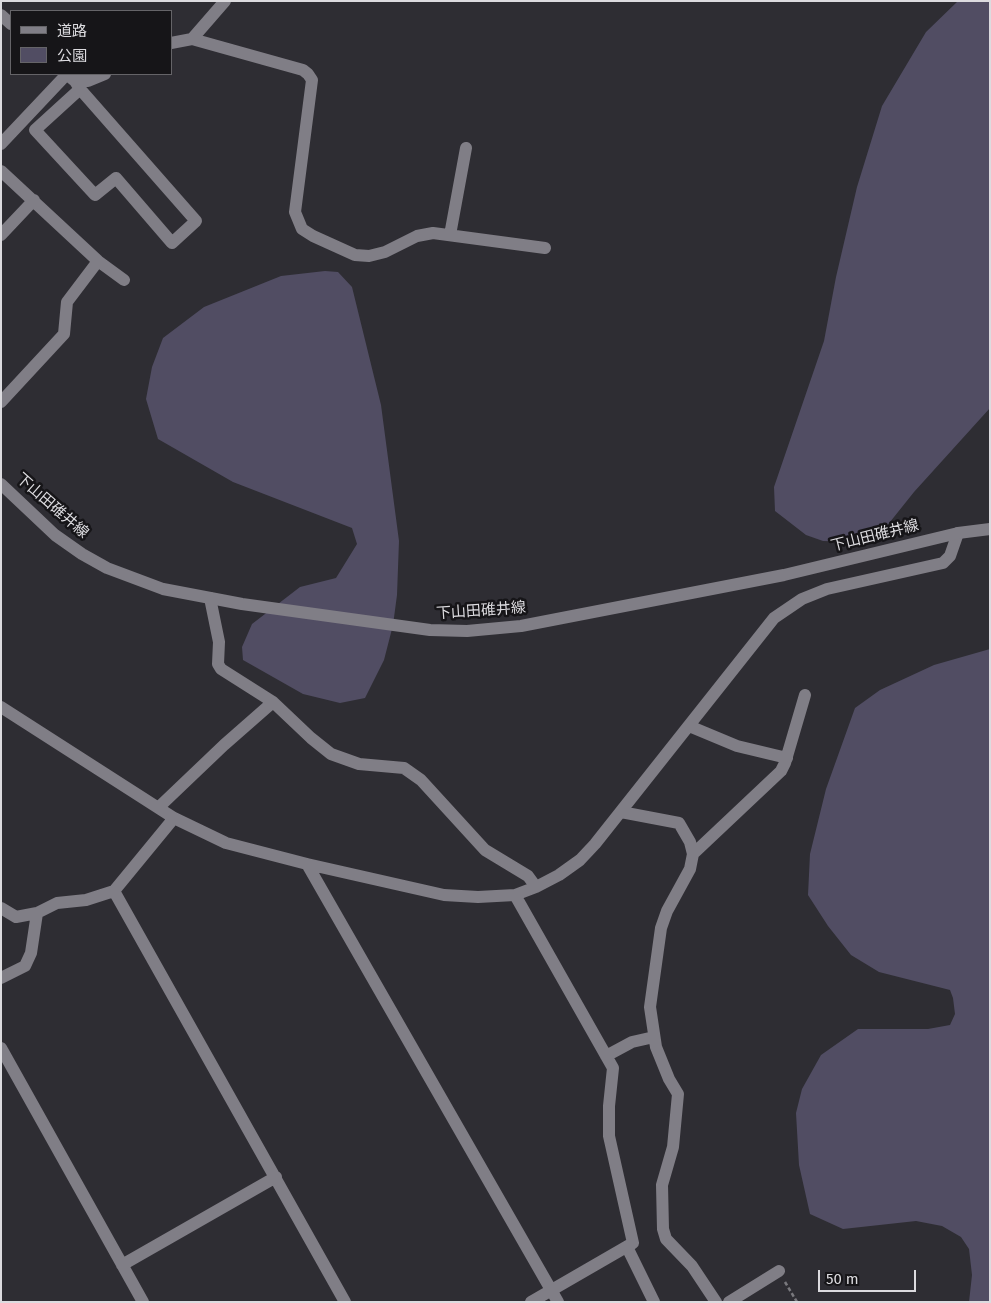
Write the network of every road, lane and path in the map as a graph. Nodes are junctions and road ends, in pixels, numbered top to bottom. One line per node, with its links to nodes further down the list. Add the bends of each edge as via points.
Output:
1 (225, 1): 2 (street)
2 (192, 39): 3 (street); 10 (street, via 303,70 312,80 295,212 302,229 355,254 369,256 417,236)
3 (172, 43)
4 (103, 75): 5 (street, via 88,81)
5 (72, 79): 5 (street, via 196,221 172,243 116,178 94,196 35,130); 6 (street)
6 (1, 144)
7 (466, 148): 10 (street)
8 (1, 171): 9 (street)
9 (34, 200): 11 (street); 13 (street)
10 (450, 234): 12 (street)
11 (1, 235)
12 (545, 248)
13 (98, 261): 14 (street); 15 (street, via 67,302 64,334)
14 (124, 280)
15 (1, 402)
16 (1, 484): 19 (street, 下山田碓井線, via 55,535 107,568 163,590)
17 (990, 529): 18 (street, 下山田碓井線)
18 (958, 533): 19 (street, 下山田碓井線, via 784,575 652,602 521,626 467,631 369,623); 23 (street, via 950,556 943,563 827,589 802,599 774,618)
19 (210, 598): 21 (street, via 221,669)
20 (805, 695): 24 (street)
21 (274, 702): 25 (street); 30 (street, via 330,754 359,764 404,768 410,772 484,850 528,876)
22 (1, 707): 25 (street)
23 (689, 726): 24 (street, via 737,746); 26 (street)
24 (787, 758): 28 (street, via 781,771)
25 (159, 807): 27 (street)
26 (622, 812): 28 (street, via 679,823); 30 (street, via 580,860)
27 (174, 818): 29 (street, via 226,843); 31 (street)
28 (693, 854): 36 (street, via 690,869 667,911 662,928 650,1007)
29 (306, 864): 32 (street, via 444,895); 43 (street)
30 (536, 887): 32 (street)
31 (114, 891): 34 (street, via 86,900 57,903); 39 (street)
32 (514, 895): 38 (street)
33 (1, 908): 34 (street, via 16,917)
34 (37, 913): 35 (street, via 31,953 25,966)
35 (1, 978)
36 (654, 1037): 38 (street, via 632,1042); 49 (street, via 678,1094 673,1148 662,1185 663,1229 666,1239 692,1266)
37 (1, 1048): 41 (street)
38 (606, 1056): 40 (street, via 613,1068 609,1136 633,1244)
39 (276, 1176): 41 (street); 45 (street)
40 (627, 1247): 43 (street); 48 (street)
41 (122, 1265): 44 (street)
42 (779, 1272): 50 (street); 51 (path)
43 (551, 1290): 46 (street); 47 (street)
44 (143, 1302)
45 (345, 1302)
46 (531, 1302)
47 (558, 1302)
48 (654, 1302)
49 (716, 1302)
50 (729, 1302)
51 (797, 1302)

